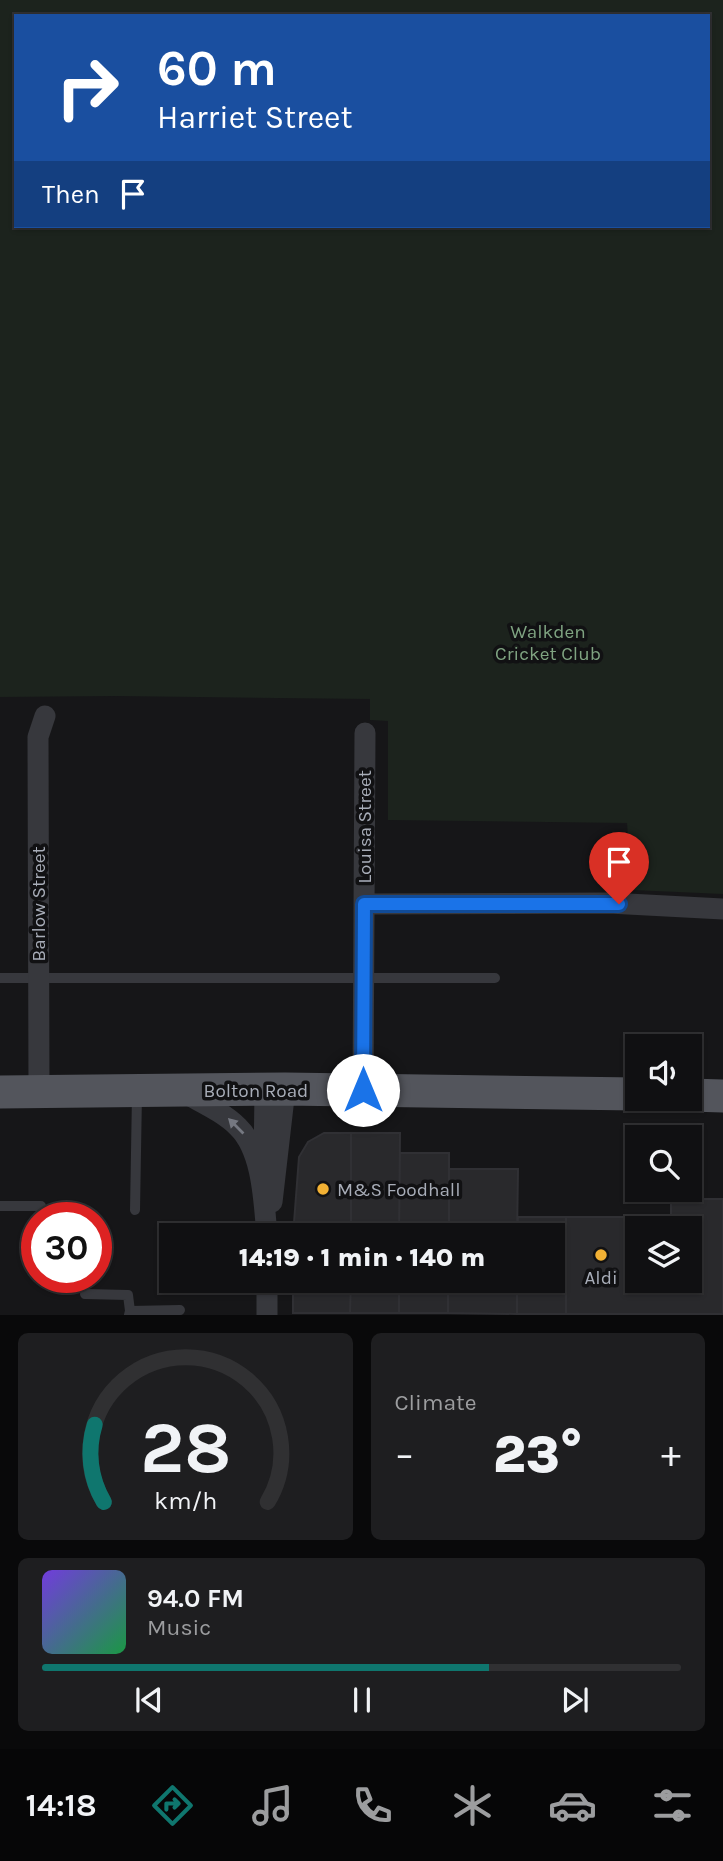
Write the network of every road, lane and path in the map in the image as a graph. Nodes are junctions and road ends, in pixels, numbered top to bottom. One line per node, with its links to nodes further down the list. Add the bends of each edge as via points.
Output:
1 (45, 716): 5 (street, Barlow Street, via 37,737)
2 (365, 733): 3 (street, Louisa Street)
3 (364, 904): 4 (street); 6 (street, Louisa Street)
4 (723, 908)
5 (38, 976): 6 (lane); 7 (lane); 14 (street, Barlow Street)
6 (363, 977): 8 (lane); 11 (street, Louisa Street)
7 (0, 978)
8 (495, 978)
9 (275, 1089): 10 (main road, Bolton Road); 11 (main road, Bolton Road); 18 (street); 23 (street)
10 (180, 1090): 12 (main road, Bolton Road); 18 (street, one-way to 10, via 251,1145 241,1129)
11 (363, 1090): 15 (main road, Bolton Road)
12 (137, 1091): 14 (main road, Bolton Road); 21 (lane)
13 (0, 1092): 14 (main road, Bolton Road)
14 (39, 1092)
15 (625, 1094)
16 (702, 1095): 17 (main road)
17 (723, 1096)
18 (263, 1188): 22 (street)
19 (0, 1206): 20 (lane)
20 (21, 1206)
21 (135, 1210)
22 (266, 1223)
23 (268, 1223)
24 (267, 1293): 28 (street)
25 (85, 1294): 27 (lane, via 128,1295)
26 (180, 1310): 27 (lane)
27 (130, 1313)
28 (267, 1315)

